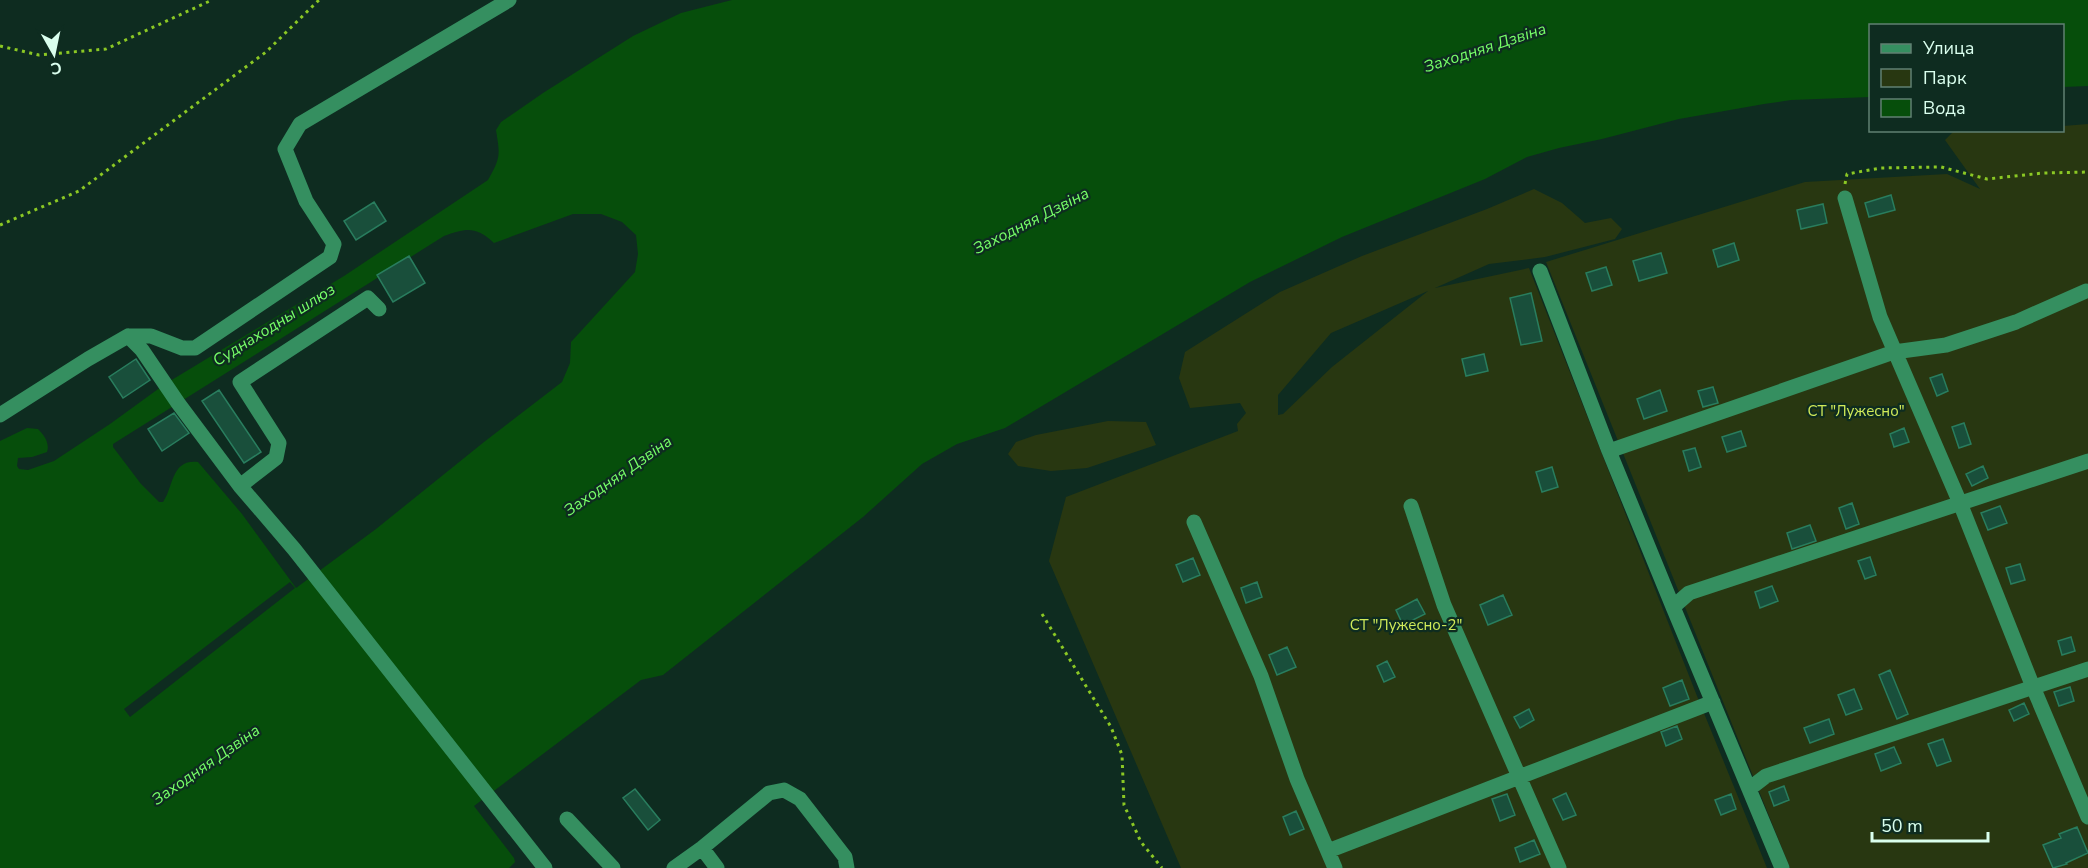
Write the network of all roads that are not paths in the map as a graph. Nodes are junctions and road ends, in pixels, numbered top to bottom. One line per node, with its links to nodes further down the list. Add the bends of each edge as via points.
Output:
1 (509, 0): 6 (lane, via 300,124 285,149 306,201 334,244 330,257 195,348 182,348 151,336)
2 (1845, 198): 7 (lane)
3 (1540, 271): 9 (lane)
4 (2086, 291): 7 (lane, via 2016,322 1947,345)
5 (379, 309): 11 (lane, via 368,298 240,382 279,443 276,458)
6 (128, 336): 8 (lane); 11 (lane)
7 (1894, 352): 9 (lane); 12 (lane)
8 (0, 416)
9 (1609, 451): 15 (lane)
10 (2088, 461): 12 (lane)
11 (240, 486): 25 (lane)
12 (1960, 503): 15 (lane, via 1689,593); 17 (lane)
13 (1411, 506): 19 (lane, via 1444,605)
14 (1194, 522): 24 (lane, via 1261,676 1297,779)
15 (1672, 607): 18 (lane)
16 (2088, 669): 17 (lane)
17 (2033, 687): 20 (lane, via 1766,776); 21 (lane)
18 (1713, 702): 19 (lane); 20 (lane)
19 (1519, 777): 24 (lane); 31 (lane)
20 (1749, 789): 32 (lane)
21 (2088, 817)
22 (567, 819): 26 (lane)
23 (702, 848): 27 (lane); 28 (lane); 29 (lane, via 769,793 784,790 800,799 845,858)
24 (1328, 851): 30 (lane)
25 (545, 868)
26 (613, 868)
27 (674, 868)
28 (717, 868)
29 (847, 868)
30 (1335, 868)
31 (1559, 868)
32 (1782, 868)

